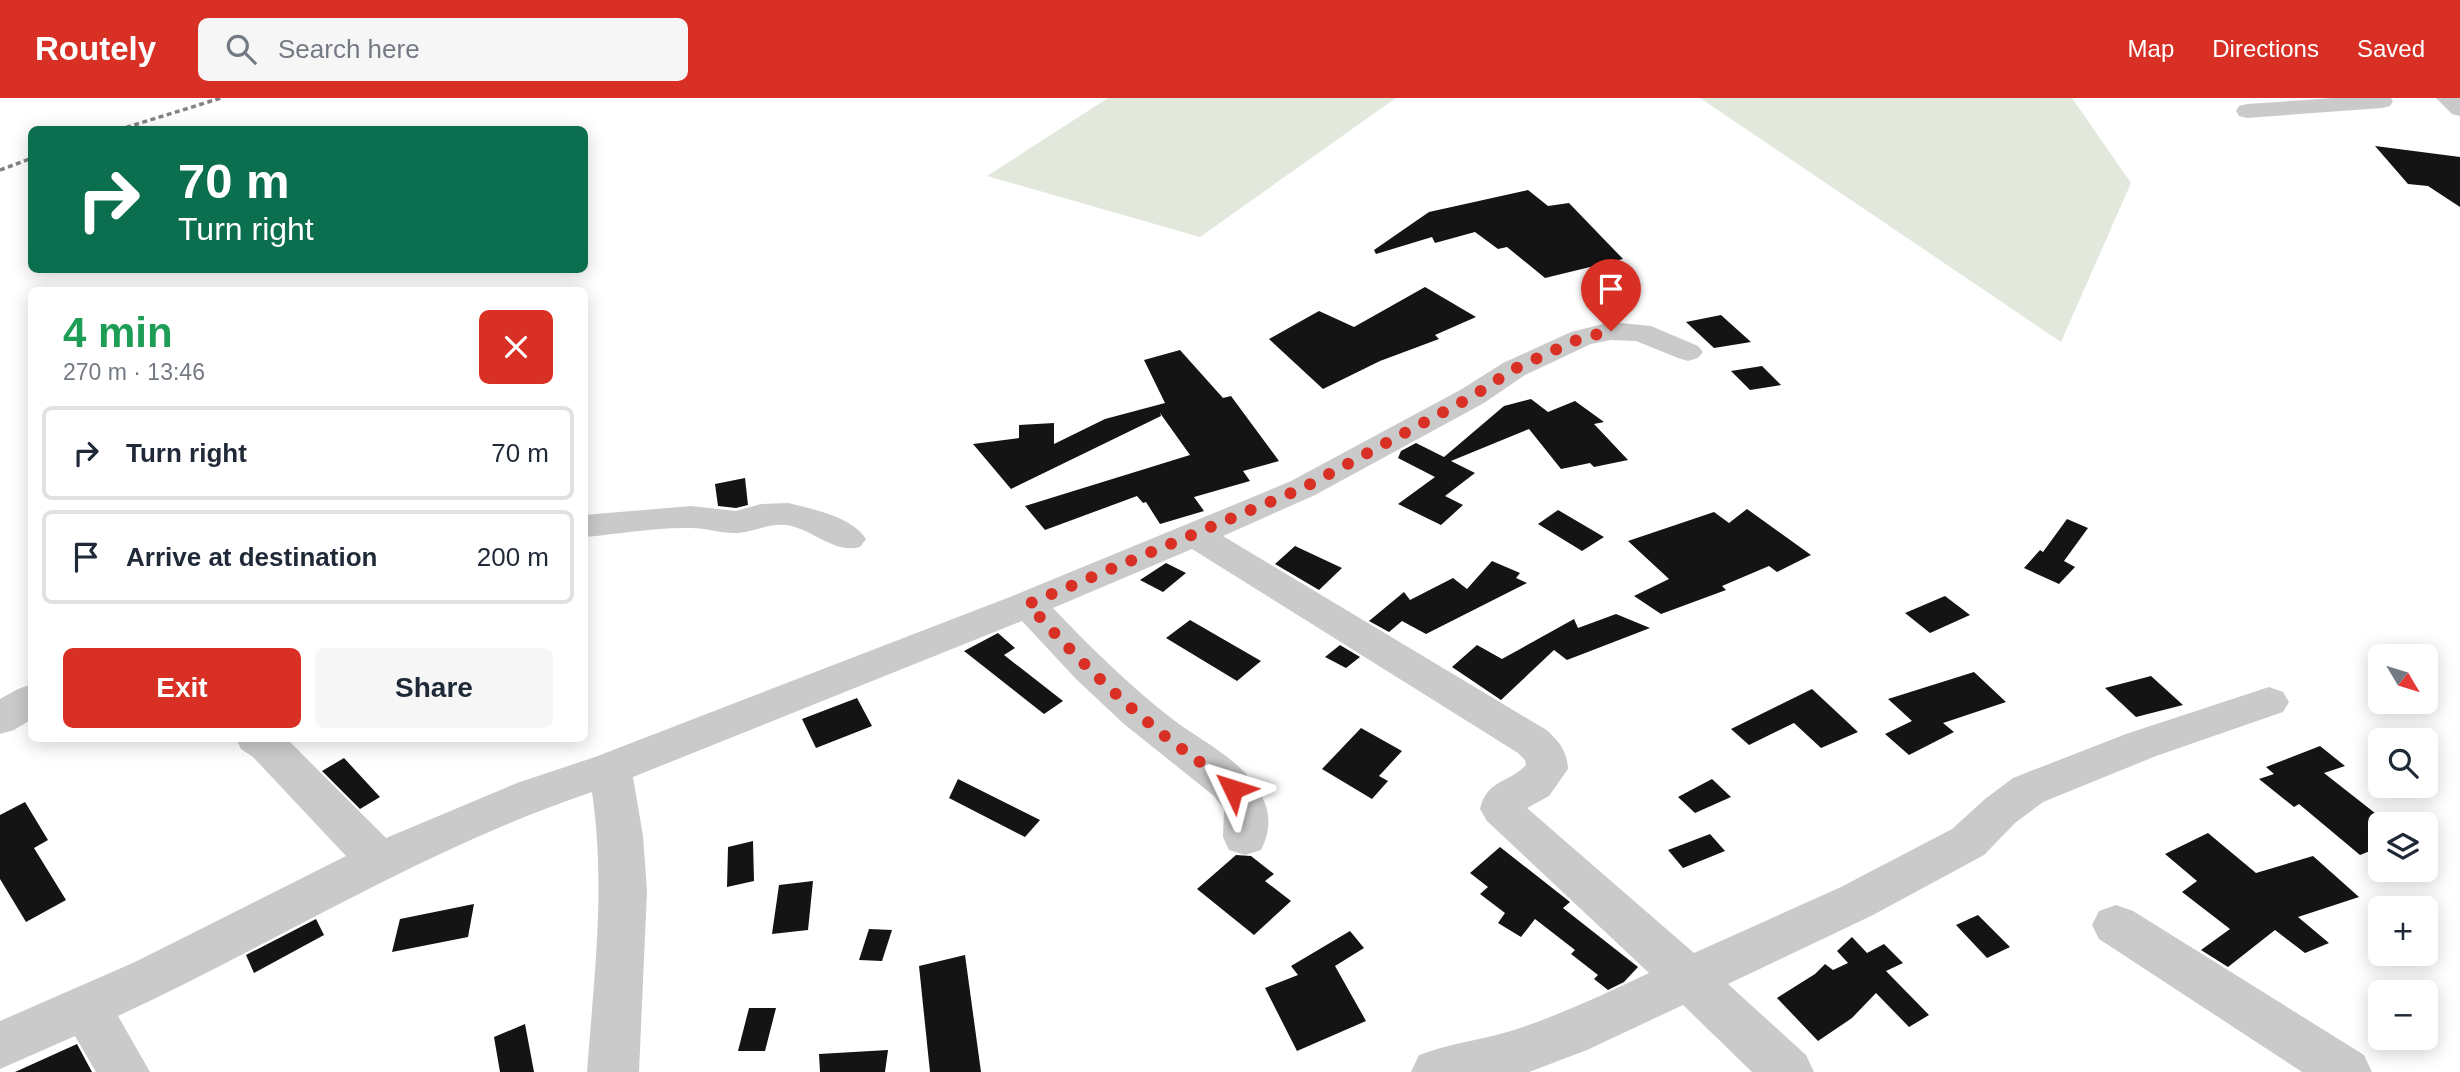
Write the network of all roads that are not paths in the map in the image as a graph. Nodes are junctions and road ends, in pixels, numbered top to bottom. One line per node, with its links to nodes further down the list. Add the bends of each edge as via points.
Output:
1 (2447, 98): 3 (street)
2 (2368, 101): 4 (street)
3 (2460, 109)
4 (2247, 111)
5 (1688, 352): 7 (street, via 1641,332 1611,331 1581,338 1514,369 1303,488)
6 (588, 526): 8 (street, via 691,517 736,522 789,514)
7 (1194, 534): 9 (street); 18 (street, via 1533,742 1546,755 1546,769 1534,784 1504,800 1502,809)
8 (848, 539)
9 (1028, 604): 14 (street); 15 (street, via 1080,661 1233,789 1245,805)
10 (28, 702): 12 (street)
11 (2269, 702): 18 (street, via 2141,745 2028,790 1968,842 1857,901)
12 (0, 719)
13 (262, 742): 16 (street)
14 (611, 769): 16 (street, via 532,795); 22 (street, via 624,891)
15 (1245, 837)
16 (379, 861): 19 (street)
17 (2116, 925): 25 (street)
18 (1689, 979): 23 (street, via 1569,1034 1511,1055); 24 (street)
19 (85, 1008): 20 (street); 21 (street)
20 (0, 1046)
21 (124, 1072)
22 (613, 1072)
23 (1437, 1072)
24 (1788, 1072)
25 (2346, 1072)

